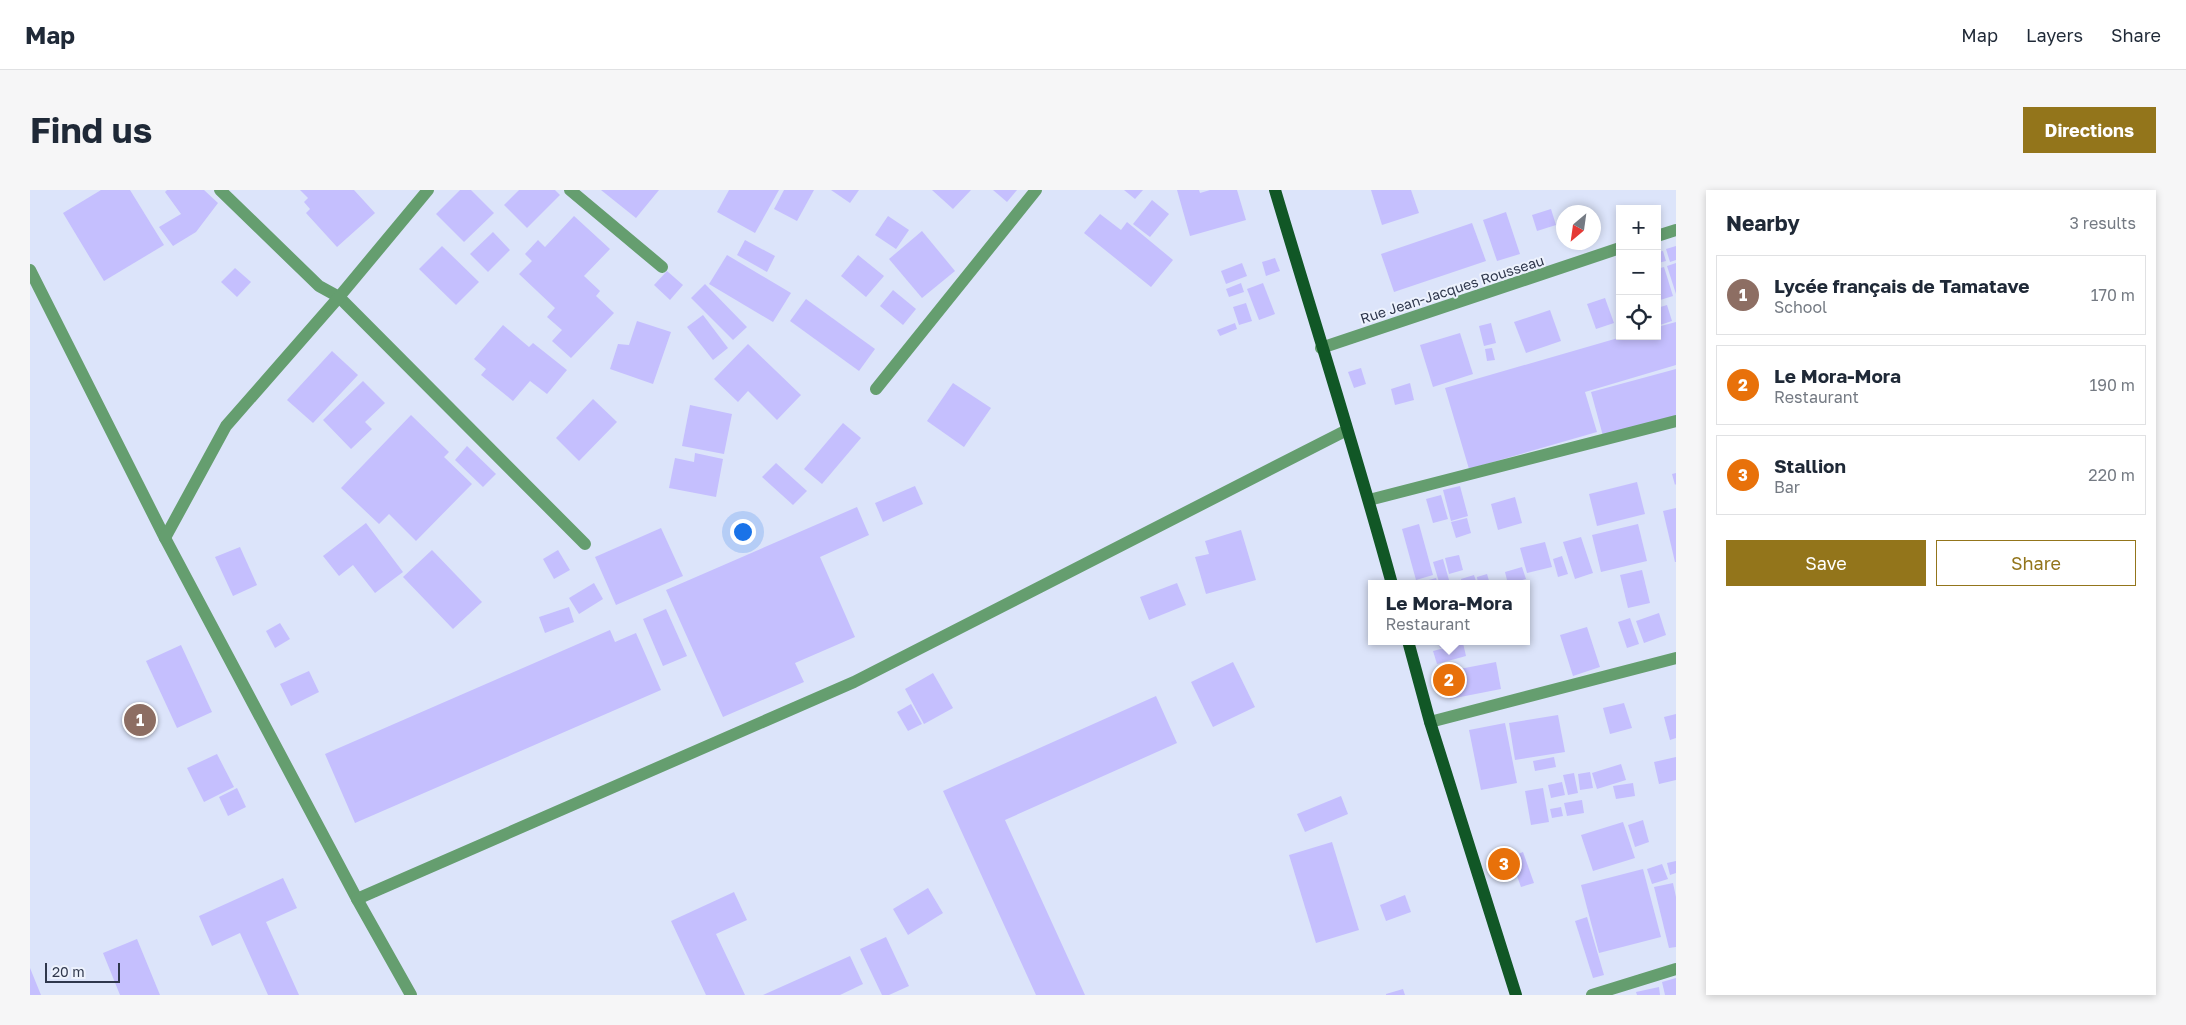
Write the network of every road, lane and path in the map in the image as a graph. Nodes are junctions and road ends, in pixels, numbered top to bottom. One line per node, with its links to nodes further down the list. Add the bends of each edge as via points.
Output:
1 (220, 190): 11 (street, via 319,286)
2 (428, 190): 11 (street)
3 (570, 190): 9 (street)
4 (1036, 190): 13 (street)
5 (1275, 190): 12 (main road)
6 (1676, 230): 7 (street)
7 (1661, 235)
8 (1616, 249): 12 (street, Rue Jean-Jacques Rousseau)
9 (662, 267)
10 (30, 270): 17 (street)
11 (339, 297): 17 (street, via 226,426); 18 (street)
12 (1321, 348): 15 (main road)
13 (876, 389)
14 (1676, 421): 16 (street)
15 (1347, 430): 16 (main road); 23 (street, via 854,682)
16 (1369, 500): 19 (main road)
17 (166, 538): 23 (street)
18 (585, 544)
19 (1391, 580)
20 (1409, 645): 22 (main road)
21 (1676, 658): 22 (street)
22 (1430, 722): 26 (main road)
23 (357, 899): 25 (street)
24 (1676, 969): 27 (street)
25 (411, 995)
26 (1516, 995)
27 (1592, 995)

